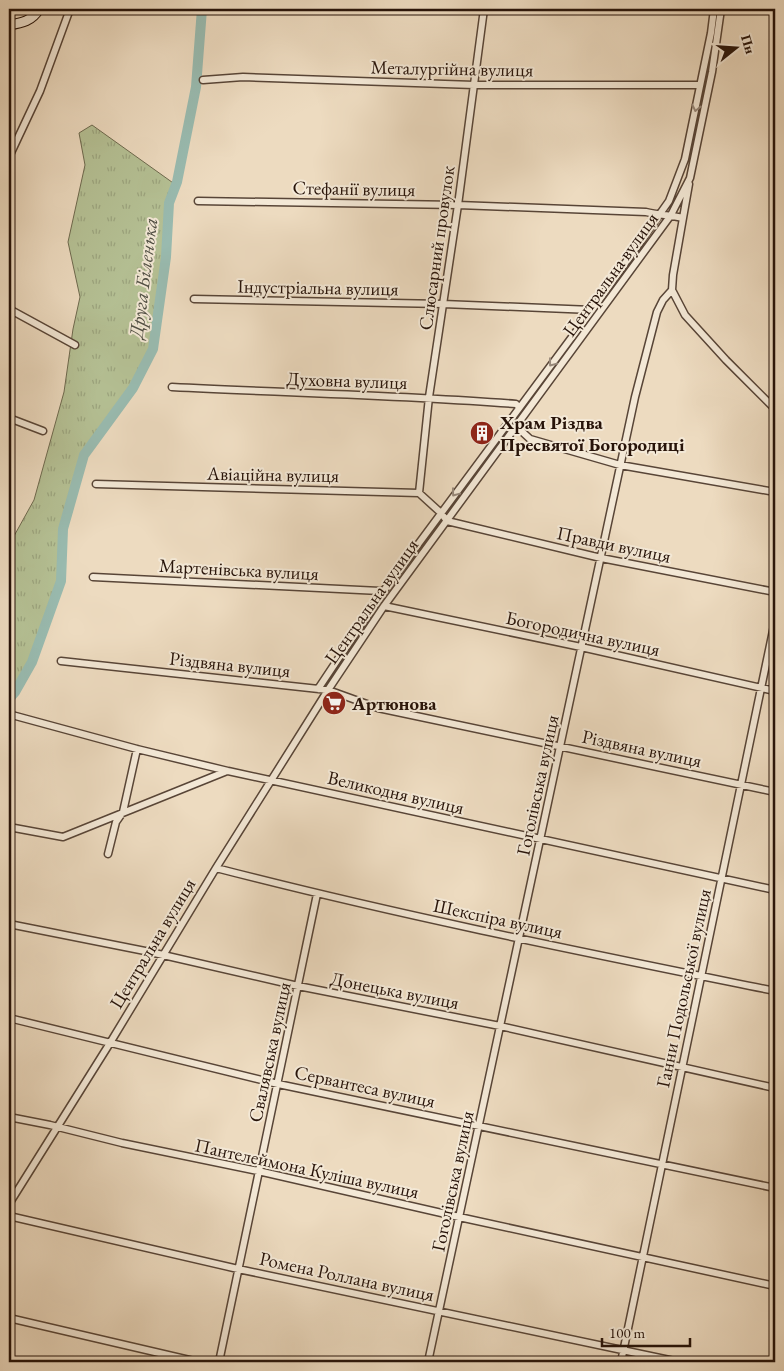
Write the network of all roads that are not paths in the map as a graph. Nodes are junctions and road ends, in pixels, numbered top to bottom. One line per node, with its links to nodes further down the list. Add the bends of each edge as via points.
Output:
1 (39, 9): 6 (street, via 25,22)
2 (70, 9): 10 (street, via 40,91)
3 (484, 9): 8 (street, Слюсарний провулок)
4 (714, 9): 9 (street, Центральна вулиця)
5 (721, 9): 11 (street, Центральна вулиця, via 712,72)
6 (9, 25)
7 (203, 80): 8 (street, Металургійна вулиця, via 243,78)
8 (474, 85): 9 (street, Металургійна вулиця); 13 (street, Слюсарний провулок)
9 (700, 85): 14 (street, Центральна вулиця, one-way to 14, via 685,158 669,201)
10 (9, 157)
11 (690, 178): 15 (street, Центральна вулиця); 16 (street, Гоголівська вулиця)
12 (198, 201): 13 (street, Стефанії вулиця)
13 (458, 205): 14 (street, Стефанії вулиця); 19 (street, Слюсарний провулок)
14 (658, 215): 15 (street, Стефанії вулиця); 21 (street, Центральна вулиця)
15 (672, 215): 16 (street); 28 (street, Центральна вулиця)
16 (683, 218): 17 (street, Гоголівська вулиця)
17 (672, 290): 26 (street, via 685,315); 30 (street, Гоголівська вулиця, via 657,312)
18 (194, 299): 19 (street, Індустріальна вулиця)
19 (443, 304): 21 (street, Індустріальна вулиця); 24 (street, Слюсарний провулок)
20 (9, 310): 22 (street)
21 (592, 310): 25 (street, Центральна вулиця, one-way to 25)
22 (76, 345)
23 (172, 388): 24 (street, Духовна вулиця)
24 (429, 397): 25 (street, Духовна вулиця, via 516,404); 32 (street, Слюсарний провулок)
25 (519, 407): 34 (street, Центральна вулиця, one-way to 34)
26 (775, 409)
27 (9, 418): 29 (street)
28 (517, 427): 30 (street, via 530,439); 35 (street, Центральна вулиця)
29 (43, 430)
30 (620, 464): 33 (street); 36 (street, Гоголівська вулиця)
31 (96, 484): 32 (street, Авіаційна вулиця)
32 (419, 492): 34 (street)
33 (775, 492)
34 (441, 513): 35 (street); 39 (street, Центральна вулиця)
35 (447, 521): 36 (street, Правди вулиця); 40 (street, Центральна вулиця)
36 (601, 558): 38 (street, Правди вулиця); 42 (street, Гоголівська вулиця)
37 (93, 577): 39 (street, Мартенівська вулиця)
38 (775, 592)
39 (382, 593): 45 (street, Центральна вулиця)
40 (384, 606): 42 (street, Богородична вулиця); 46 (street, Центральна вулиця)
41 (775, 621): 44 (street, Ганни Подольської вулиця)
42 (582, 647): 44 (street, Богородична вулиця); 49 (street, Гоголівська вулиця)
43 (60, 661): 45 (street, Різдвяна вулиця)
44 (761, 688): 47 (street, Богородична вулиця); 53 (street, Ганни Подольської вулиця)
45 (318, 690): 46 (street, Різдвяна вулиця)
46 (328, 690): 49 (street, Різдвяна вулиця, via 378,708); 52 (street, Центральна вулиця)
47 (775, 691)
48 (12, 715): 50 (street, Великодня вулиця)
49 (560, 746): 53 (street, Різдвяна вулиця); 57 (street, Гоголівська вулиця)
50 (137, 749): 51 (street, Великодня вулиця); 55 (street)
51 (228, 771): 52 (street, Великодня вулиця); 55 (street)
52 (272, 779): 57 (street, Великодня вулиця); 59 (street, Центральна вулиця)
53 (741, 784): 54 (street, Різдвяна вулиця); 60 (street, Ганни Подольської вулиця)
54 (775, 792)
55 (123, 812): 56 (street, via 62,836); 58 (street, via 116,822)
56 (9, 827)
57 (540, 839): 60 (street, Великодня вулиця); 64 (street, Гоголівська вулиця)
58 (108, 854)
59 (216, 868): 62 (street, Шекспіра вулиця); 65 (street, Центральна вулиця)
60 (722, 878): 61 (street, Великодня вулиця); 66 (street, Ганни Подольської вулиця)
61 (775, 890)
62 (317, 894): 64 (street, Шекспіра вулиця); 67 (street, Свалявська вулиця)
63 (9, 924): 65 (street, Донецька вулиця)
64 (519, 938): 66 (street, Шекспіра вулиця); 70 (street, Гоголівська вулиця)
65 (162, 955): 67 (street, Донецька вулиця); 71 (street, Центральна вулиця)
66 (701, 976): 68 (street, Шекспіра вулиця); 72 (street, Ганни Подольської вулиця)
67 (298, 986): 70 (street, Донецька вулиця); 73 (street, Свалявська вулиця)
68 (775, 991)
69 (9, 1018): 71 (street, Сервантеса вулиця)
70 (500, 1026): 72 (street, Донецька вулиця); 76 (street, Гоголівська вулиця)
71 (110, 1043): 73 (street, Сервантеса вулиця); 77 (street, Центральна вулиця)
72 (682, 1067): 74 (street, Донецька вулиця); 78 (street, Ганни Подольської вулиця)
73 (278, 1084): 76 (street, Сервантеса вулиця); 79 (street, Свалявська вулиця)
74 (775, 1088)
75 (9, 1117): 77 (street, Пантелеймона Куліша вулиця)
76 (479, 1125): 78 (street, Сервантеса вулиця); 83 (street, Гоголівська вулиця)
77 (57, 1127): 79 (street, Пантелеймона Куліша вулиця); 81 (street, Центральна вулиця)
78 (662, 1164): 80 (street, Сервантеса вулиця); 84 (street, Ганни Подольської вулиця)
79 (258, 1171): 83 (street, Пантелеймона Куліша вулиця); 85 (street, Свалявська вулиця)
80 (775, 1188)
81 (9, 1204)
82 (9, 1216): 85 (street, Ромена Роллана вулиця)
83 (459, 1217): 84 (street, Пантелеймона Куліша вулиця); 87 (street, Гоголівська вулиця)
84 (642, 1256): 86 (street, Пантелеймона Куліша вулиця); 89 (street, Ганни Подольської вулиця)
85 (238, 1269): 87 (street, Ромена Роллана вулиця); 91 (street, Свалявська вулиця)
86 (775, 1286)
87 (439, 1310): 89 (street, Ромена Роллана вулиця); 92 (street, Гоголівська вулиця)
88 (9, 1318): 90 (street)
89 (624, 1350): 93 (street, Ганни Подольської вулиця); 94 (street, Ромена Роллана вулиця)
90 (198, 1362)
91 (219, 1362)
92 (428, 1362)
93 (621, 1362)
94 (679, 1362)

